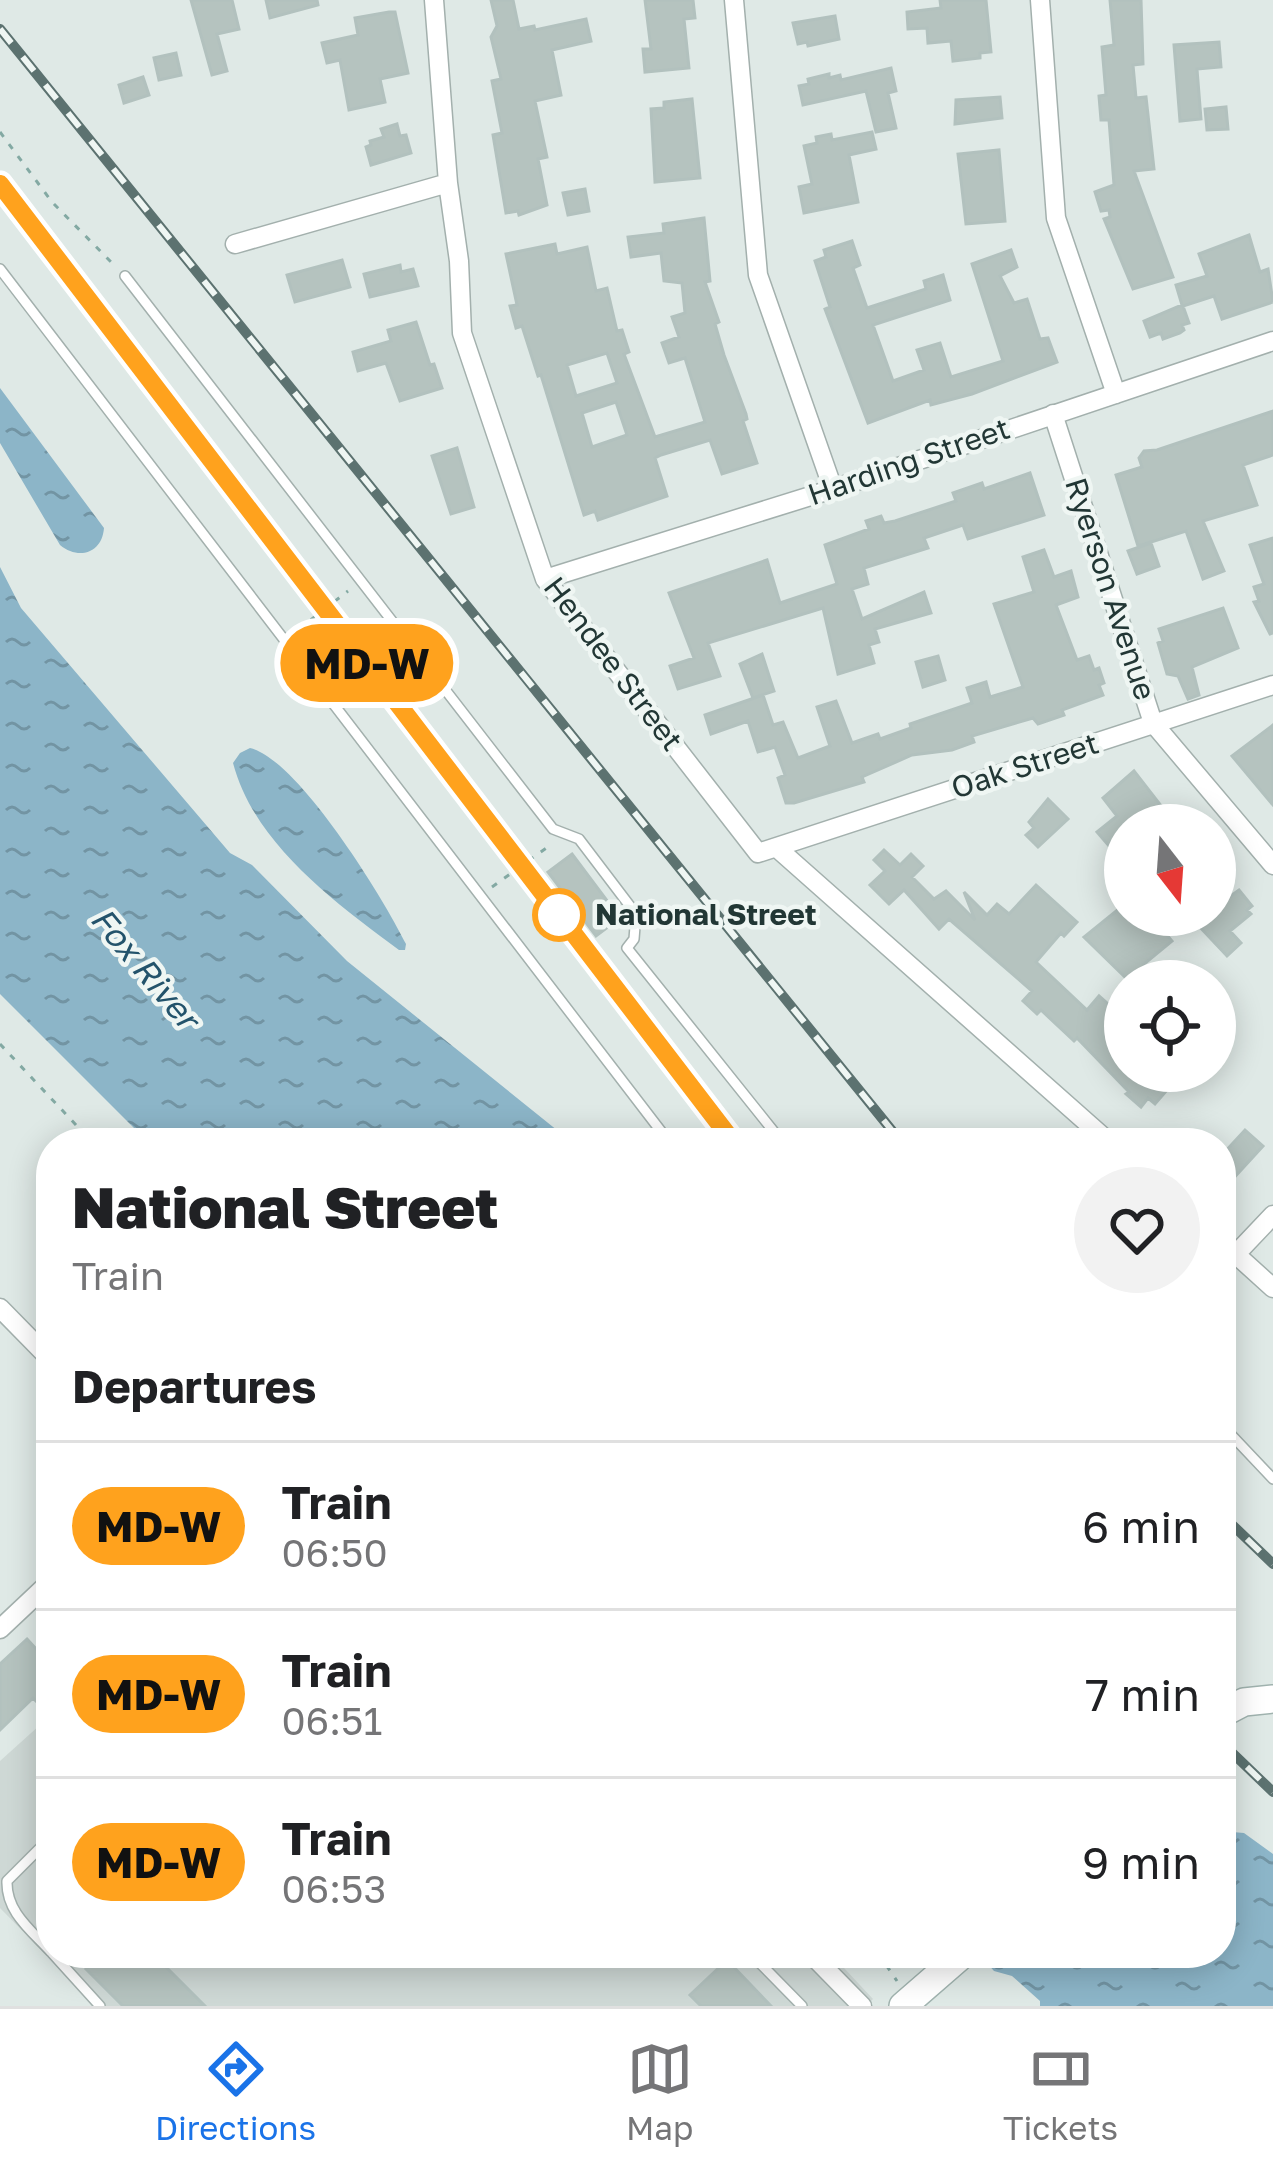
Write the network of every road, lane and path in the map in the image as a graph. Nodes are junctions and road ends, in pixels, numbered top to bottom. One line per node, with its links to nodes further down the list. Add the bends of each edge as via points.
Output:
1 (434, 0): 5 (street, Hendee Street)
2 (734, 0): 12 (street, via 758,275)
3 (1040, 0): 10 (street, via 1056,218)
4 (0, 132): 8 (path, via 52,202)
5 (448, 183): 6 (street); 13 (street, Hendee Street, via 461,333)
6 (235, 244)
7 (0, 269): 15 (lane)
8 (125, 276): 14 (lane)
9 (1273, 341): 10 (street, Harding Street)
10 (1116, 394): 11 (street, Harding Street)
11 (1053, 414): 12 (street, Harding Street); 17 (street, Ryerson Avenue)
12 (833, 489): 13 (street, Harding Street)
13 (544, 580): 19 (street, Hendee Street, via 758,853)
14 (359, 583): 15 (path); 18 (lane, via 553,829)
15 (285, 640): 21 (lane)
16 (1273, 685): 17 (street, Oak Street)
17 (1153, 723): 19 (street, Oak Street); 20 (street, Ryerson Avenue)
18 (567, 834): 21 (path); 25 (lane, via 636,914 627,948)
19 (777, 848): 26 (street, Hendee Street)
20 (1273, 866)
21 (480, 895): 24 (lane)
22 (0, 1044): 23 (path)
23 (79, 1128)
24 (659, 1128)
25 (771, 1128)
26 (1093, 1128)
27 (1273, 1215): 28 (street)
28 (1236, 1242)
29 (1236, 1255): 30 (street)
30 (1273, 1288)
31 (0, 1307): 32 (street)
32 (36, 1344)
33 (1236, 1440): 34 (lane)
34 (1273, 1479)
35 (36, 1596): 36 (street)
36 (0, 1629)
37 (1273, 1699): 38 (street)
38 (1236, 1706)
39 (36, 1852): 40 (lane, via 7,1881 7,1893)
40 (36, 1935)
41 (66, 1968): 47 (lane)
42 (765, 1968): 48 (lane)
43 (825, 1968): 49 (street)
44 (886, 1968): 46 (path)
45 (942, 1968): 46 (street)
46 (901, 1995)
47 (100, 2006)
48 (802, 2006)
49 (862, 2006)

